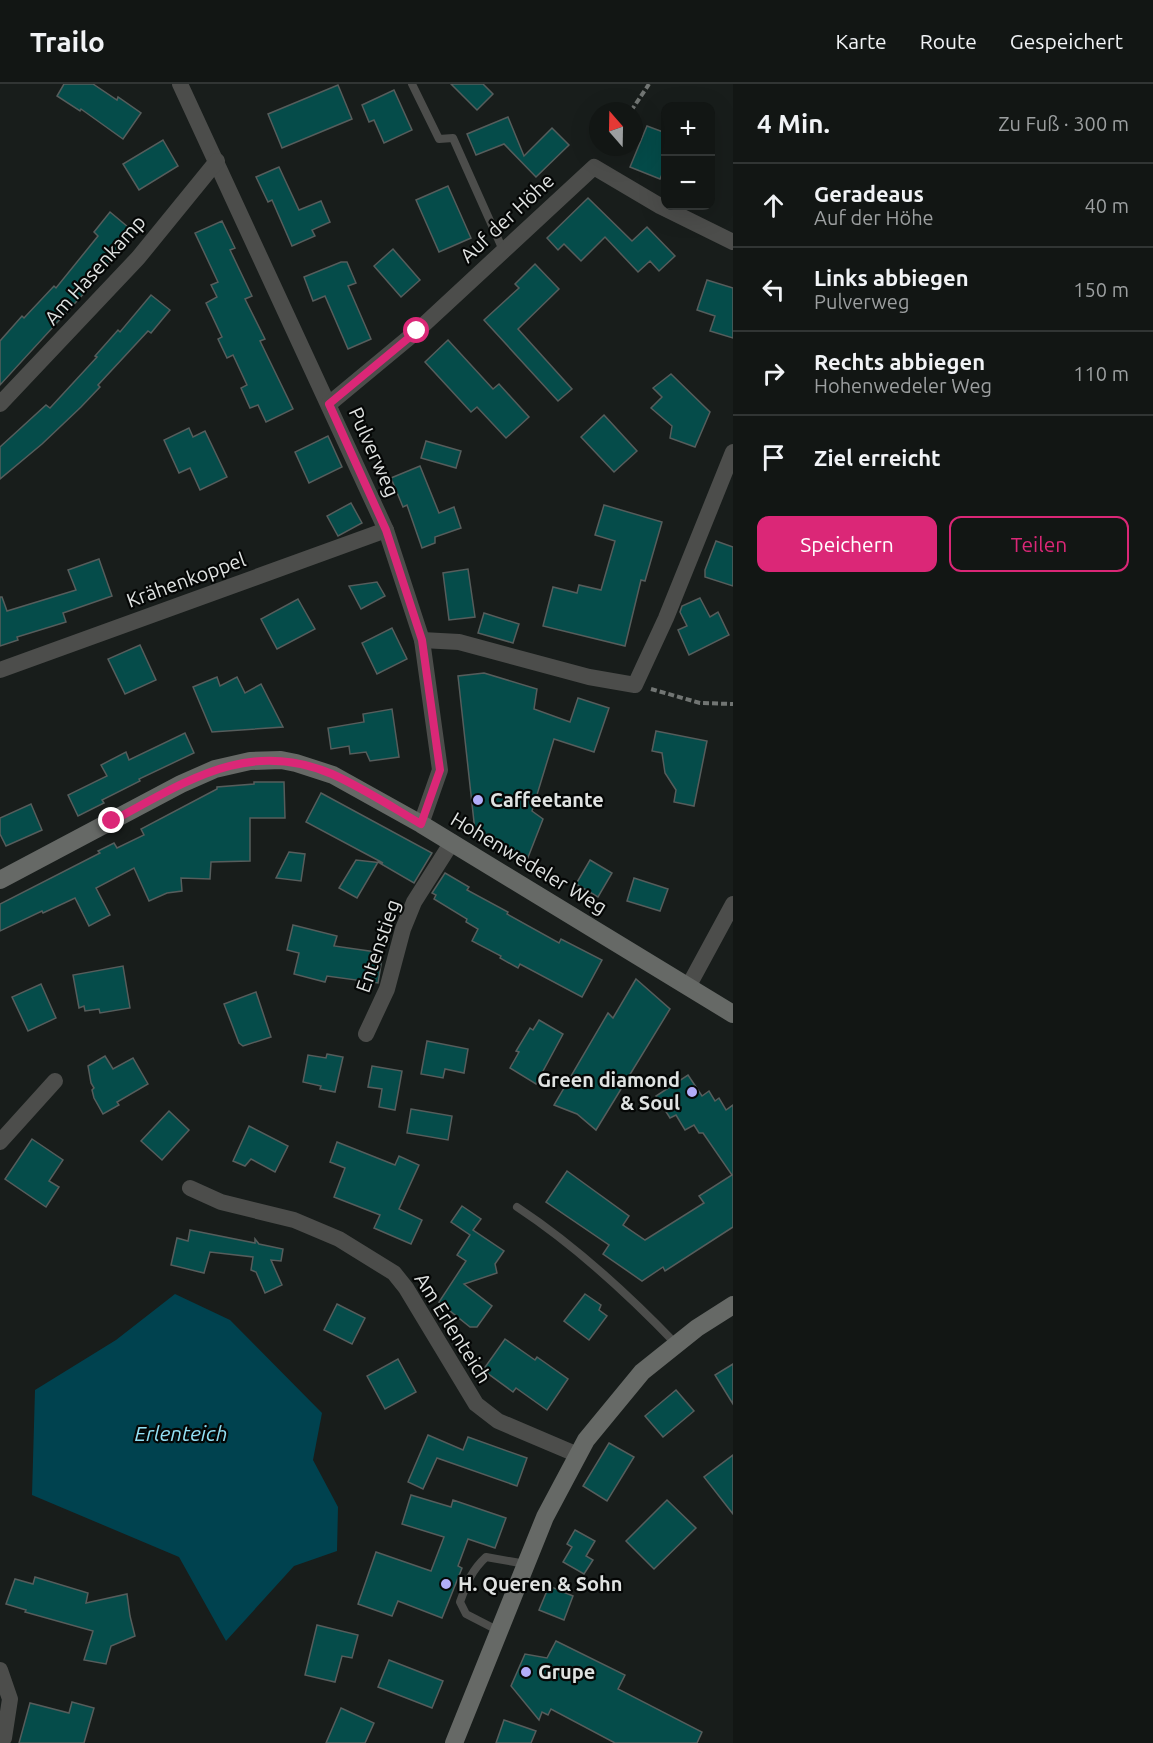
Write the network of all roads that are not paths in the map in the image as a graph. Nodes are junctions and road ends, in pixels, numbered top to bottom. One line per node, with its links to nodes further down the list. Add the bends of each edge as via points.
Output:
1 (180, 84): 3 (street, Pulverweg)
2 (412, 84): 5 (lane, via 439,139 453,138)
3 (217, 161): 6 (street, Am Hasenkamp, via 138,258); 7 (street, Pulverweg)
4 (733, 243): 5 (street, Auf der Höhe, via 594,167)
5 (503, 250): 7 (street, Auf der Höhe, via 417,331)
6 (0, 404)
7 (329, 404): 9 (street, Pulverweg)
8 (733, 452): 10 (street, via 636,685 589,677 459,642)
9 (386, 530): 10 (street, Pulverweg); 11 (street, Krähenkoppel)
10 (422, 640): 12 (street, Pulverweg, via 440,770)
11 (0, 670)
12 (421, 824): 13 (street, Hohenwedeler Weg); 14 (street, Hohenwedeler Weg, via 316,768 281,760 250,761 215,769 181,784)
13 (452, 843): 16 (street, Hohenwedeler Weg); 18 (street, Entenstieg, via 414,902 387,988)
14 (0, 880)
15 (733, 904): 16 (street)
16 (688, 987): 17 (street, Hohenwedeler Weg)
17 (733, 1014)
18 (366, 1034)
19 (55, 1081): 20 (street)
20 (0, 1142)
21 (190, 1188): 25 (street, Am Erlenteich, via 221,1202 294,1220 339,1239 394,1273 476,1404 498,1421)
22 (517, 1207): 24 (lane, via 614,1283)
23 (733, 1305): 24 (street)
24 (676, 1344): 25 (street, via 642,1372)
25 (578, 1455): 26 (street, via 545,1517)
26 (526, 1564): 27 (street); 27 (lane, via 486,1557 466,1586 460,1602 466,1614)
27 (499, 1631): 30 (street)
28 (0, 1670): 29 (street, via 10,1699)
29 (1, 1743)
30 (454, 1743)

